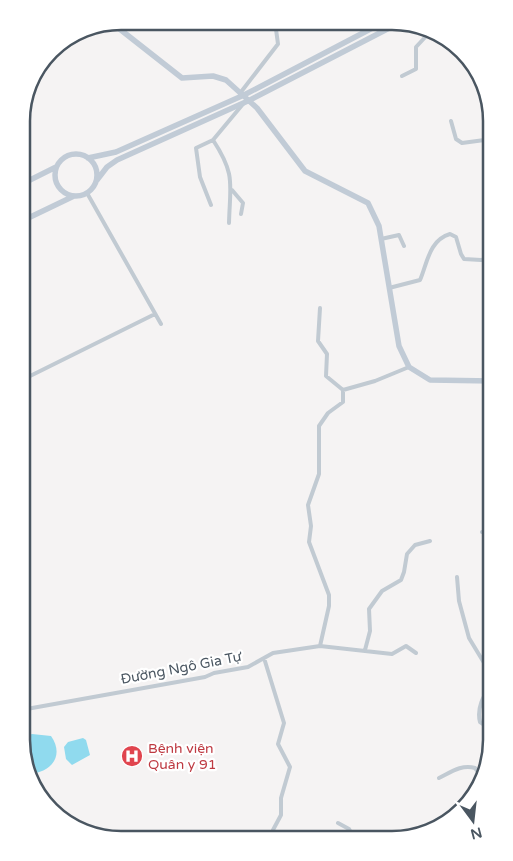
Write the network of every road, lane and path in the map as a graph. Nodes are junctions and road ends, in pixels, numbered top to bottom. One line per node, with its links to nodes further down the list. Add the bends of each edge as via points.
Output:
1 (121, 30): 7 (street, via 182,78 220,77)
2 (276, 30): 7 (street, via 278,44)
3 (368, 30): 7 (street)
4 (385, 30): 8 (street)
5 (426, 37): 6 (street, via 416,47 416,69)
6 (402, 76)
7 (242, 93): 8 (street); 12 (street, via 116,152)
8 (247, 101): 10 (street); 15 (street, via 117,160); 23 (street, via 305,171 368,203 374,212)
9 (451, 121): 11 (street, via 456,140 462,143)
10 (213, 140): 16 (street, via 224,158); 19 (street, via 196,148 200,177)
11 (483, 140)
12 (88, 158): 13 (street, via 70,155); 15 (street, via 97,172)
13 (56, 167): 14 (street); 18 (street, via 58,186)
14 (30, 180)
15 (96, 180): 17 (street)
16 (232, 190): 20 (street, via 243,203); 22 (street)
17 (87, 193): 18 (street); 28 (street)
18 (74, 196): 21 (street)
19 (211, 205)
20 (241, 214)
21 (30, 217)
22 (229, 223)
23 (381, 239): 24 (street, via 399,235); 26 (street)
24 (404, 246)
25 (483, 260): 26 (street, via 464,259 456,237 450,234 442,238 426,258 420,280)
26 (389, 288): 30 (street, via 399,346)
27 (320, 308): 33 (street, via 318,341 327,354 326,376)
28 (155, 314): 29 (street); 31 (street)
29 (161, 324)
30 (409, 367): 32 (street, via 430,380); 33 (street)
31 (30, 376)
32 (483, 381)
33 (343, 390): 36 (street, via 343,402 322,420 317,444 320,458 318,478 308,505 311,523 309,542 330,595)
34 (430, 541): 37 (street, via 415,545 407,554 401,580 382,591 370,609 370,632)
35 (457, 578): 40 (street, via 458,601 469,638)
36 (320, 646): 37 (street, Đường Ngô Gia Tự); 39 (street, Đường Ngô Gia Tự, via 282,651)
37 (365, 650): 38 (street, Đường Ngô Gia Tự, via 395,654 406,646)
38 (416, 654)
39 (264, 658): 42 (street, Đường Ngô Gia Tự, via 248,667 205,677); 47 (street, via 284,724 278,744 290,767 281,798 281,815)
40 (483, 661)
41 (483, 699): 43 (street, via 479,716)
42 (30, 708)
43 (483, 724)
44 (478, 771): 45 (street, via 469,766 458,768)
45 (439, 778)
46 (338, 823): 48 (street)
47 (273, 831)
48 (350, 831)

